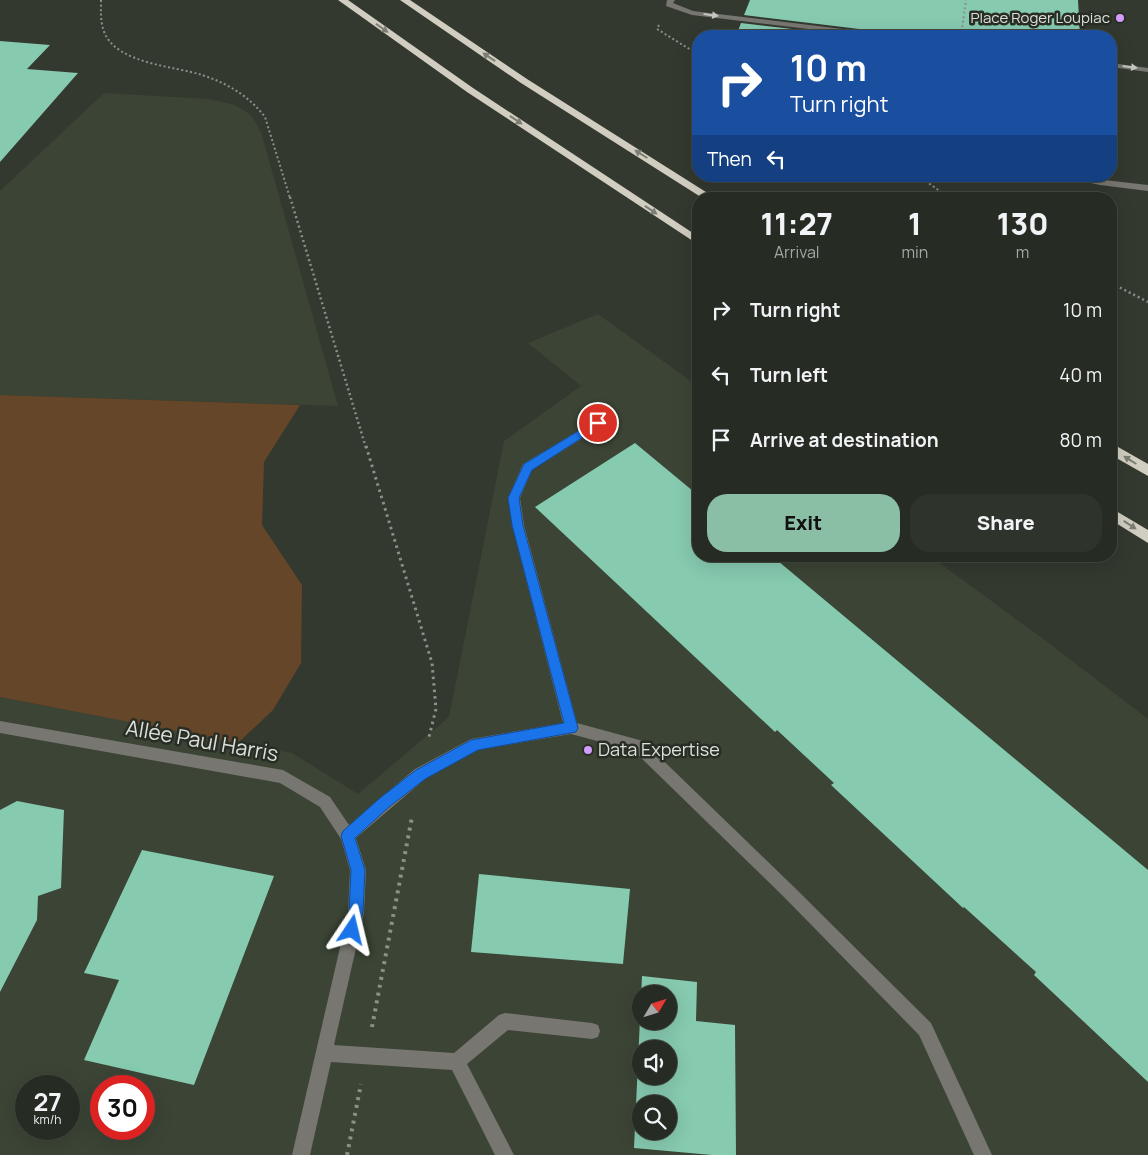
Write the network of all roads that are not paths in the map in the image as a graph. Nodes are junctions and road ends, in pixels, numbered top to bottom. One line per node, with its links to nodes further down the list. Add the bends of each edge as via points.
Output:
1 (342, 0): 10 (highway, one-way to 10, via 470,90)
2 (404, 0): 9 (highway, one-way to 2, via 524,81)
3 (670, 2): 4 (street, one-way to 4, via 692,13)
4 (834, 30)
5 (1117, 66): 6 (street, one-way to 6)
6 (1148, 70)
7 (1116, 182): 8 (street)
8 (1148, 188)
9 (701, 192)
10 (692, 237)
11 (598, 423): 17 (street, via 527,467 514,498 518,525)
12 (1117, 452): 13 (highway, one-way to 12)
13 (1148, 471)
14 (1117, 517): 15 (highway, one-way to 15)
15 (1148, 537)
16 (0, 727): 18 (street, Allée Paul Harris, via 283,777 325,802)
17 (571, 728): 18 (street, via 476,744 420,774); 24 (street, via 638,746 925,1029)
18 (348, 836): 20 (street, Allée Paul Harris, via 358,870 356,912)
19 (592, 1031): 21 (street, via 504,1021)
20 (324, 1053): 21 (street); 22 (street, Allée Paul Harris)
21 (457, 1062): 23 (street)
22 (301, 1155)
23 (505, 1155)
24 (983, 1155)

